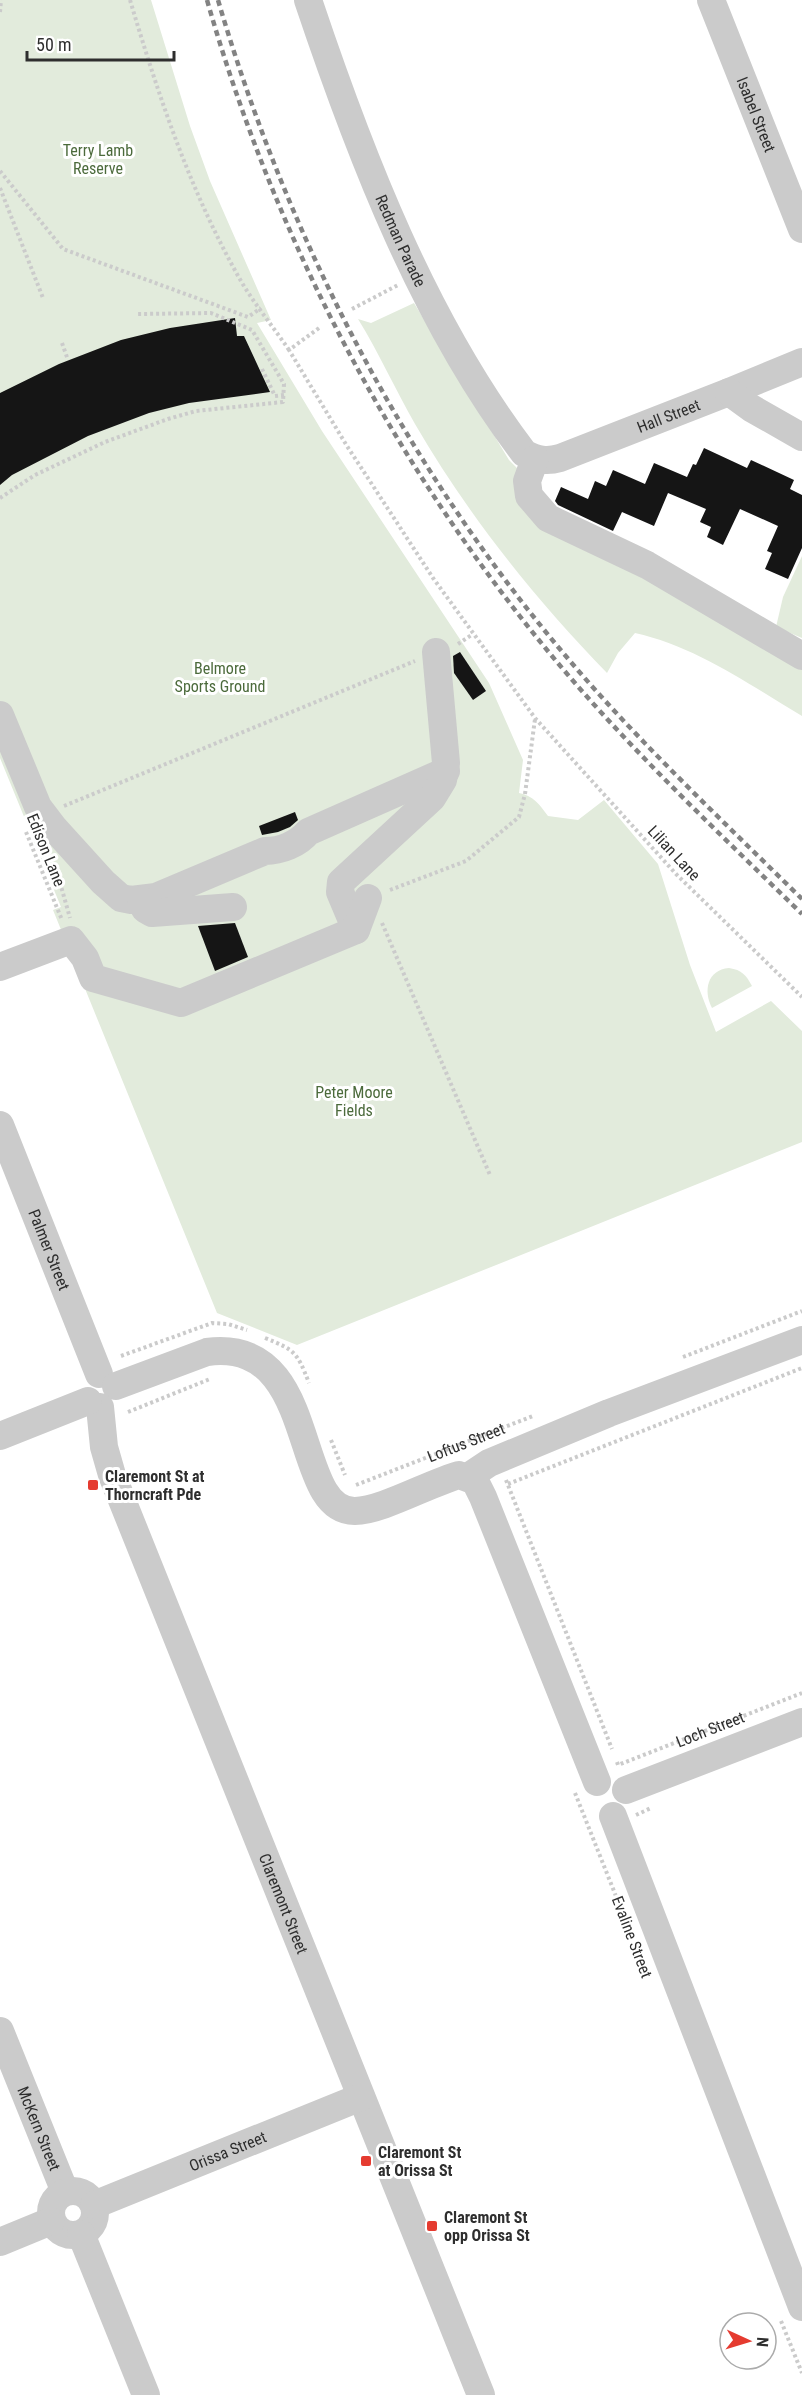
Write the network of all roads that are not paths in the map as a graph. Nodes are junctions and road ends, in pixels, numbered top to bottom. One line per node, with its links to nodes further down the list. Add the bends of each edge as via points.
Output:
1 (308, 0): 7 (street, Redman Parade, via 373,176 417,276 496,412 524,453)
2 (711, 0): 3 (street, Isabel Street)
3 (802, 230)
4 (802, 362): 5 (street, Hall Street)
5 (729, 393): 6 (street); 7 (street, Hall Street, via 560,458)
6 (802, 437)
7 (535, 459): 9 (street, via 527,481 529,496 548,518 647,565)
8 (449, 647): 11 (street)
9 (802, 656)
10 (0, 715): 13 (street, via 38,807 33,819 122,898)
11 (446, 771): 13 (street, via 308,832 301,841 265,851); 15 (street, via 432,798 341,882 340,892)
12 (368, 898): 15 (street)
13 (141, 900): 14 (street, via 152,913)
14 (233, 907)
15 (356, 930): 16 (street, via 181,1003 93,978 85,958 71,940)
16 (0, 967)
17 (0, 1125): 19 (street, Palmer Street)
18 (802, 1340): 21 (street, Loftus Street, via 609,1413 498,1459)
19 (106, 1396): 20 (street); 21 (street, Loftus Street, via 248,1340 263,1366 281,1382 320,1483 338,1507 353,1511 369,1509 447,1478); 25 (street, Claremont Street, via 104,1447 112,1475)
20 (0, 1436)
21 (468, 1477): 23 (street, Evaline Street, via 479,1486)
22 (802, 1722): 23 (street, Loch Street)
23 (610, 1792): 31 (street, Evaline Street)
24 (0, 2031): 26 (street, McKern Street)
25 (361, 2097): 27 (street, Orissa Street); 33 (street, Claremont Street)
26 (65, 2192): 27 (street, via 79,2191); 28 (street, via 54,2201)
27 (94, 2205): 29 (street, via 94,2219)
28 (51, 2221): 29 (street, via 60,2232); 30 (street)
29 (81, 2234): 32 (street)
30 (0, 2242)
31 (791, 2313)
32 (146, 2395)
33 (481, 2395)

